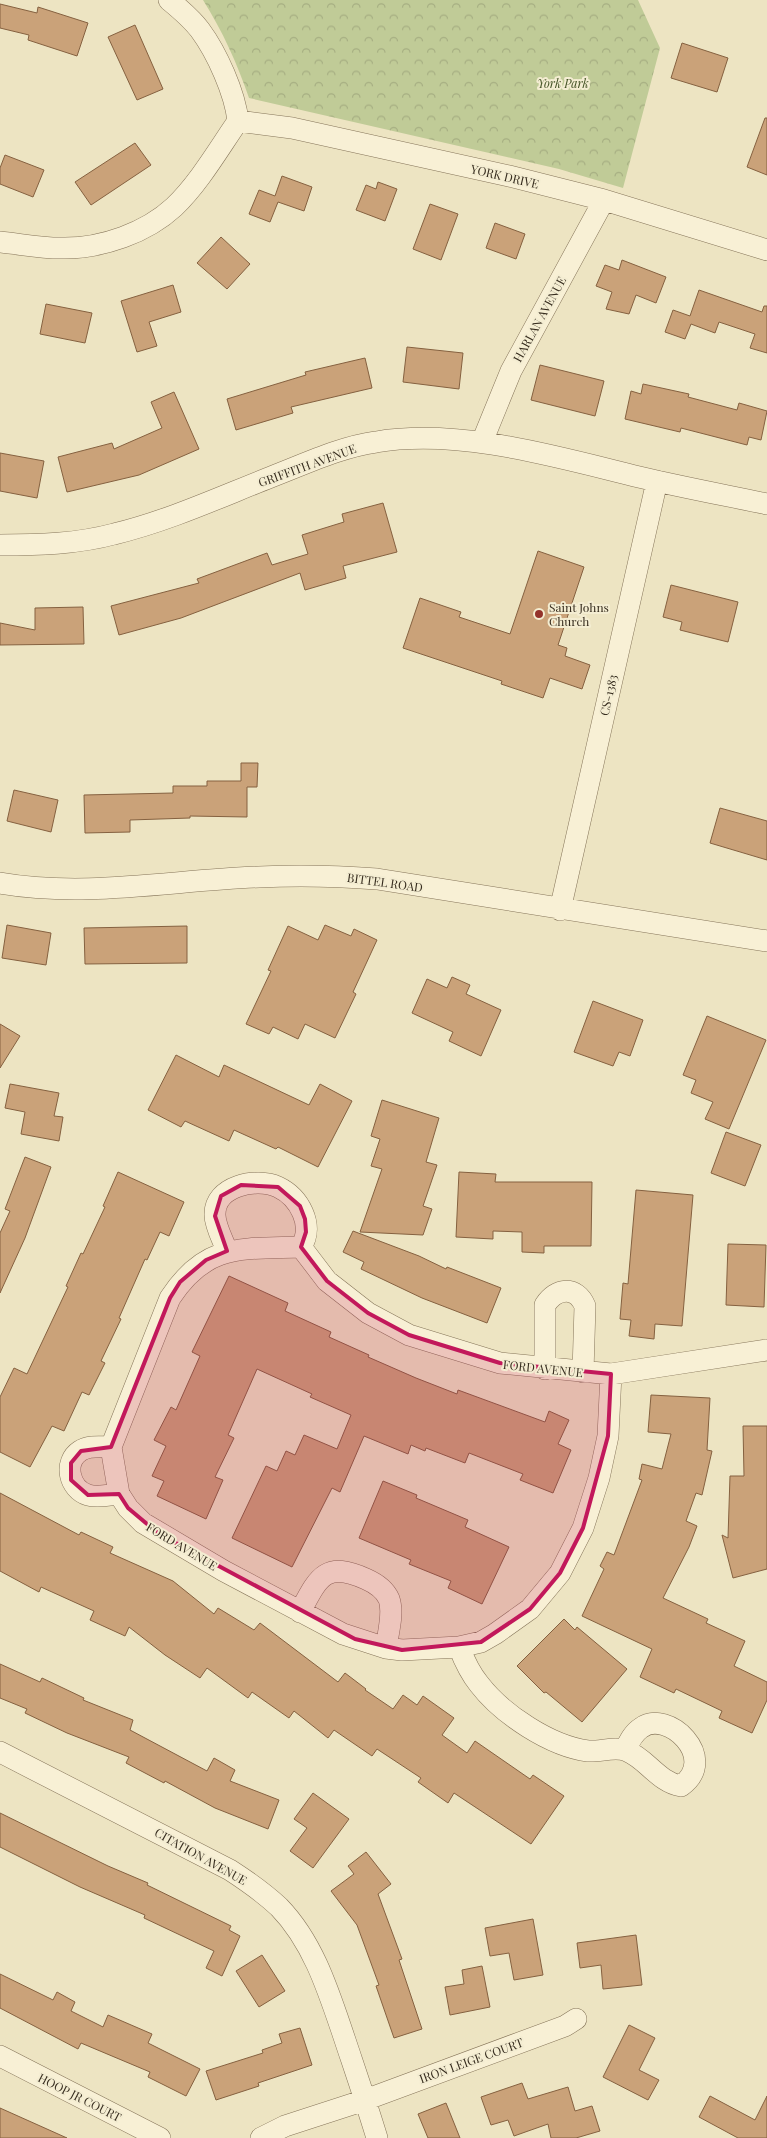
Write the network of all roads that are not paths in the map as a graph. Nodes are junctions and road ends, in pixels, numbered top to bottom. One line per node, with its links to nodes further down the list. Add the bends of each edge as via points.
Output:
1 (169, 0): 2 (street, via 200,30 215,56 236,107)
2 (238, 122): 3 (street, YORK DRIVE, via 292,128); 4 (street, via 191,188 173,208 150,224 124,237 64,248)
3 (604, 200): 5 (street, YORK DRIVE); 6 (street, HARLAN AVENUE, via 511,371)
4 (0, 242)
5 (767, 250)
6 (482, 442): 7 (street, GRIFFITH AVENUE); 9 (street, GRIFFITH AVENUE, via 412,438 376,442 340,451 151,524 113,535 66,543)
7 (657, 481): 8 (street, GRIFFITH AVENUE); 11 (street, CS-1383)
8 (767, 504)
9 (0, 545)
10 (0, 884): 11 (street, BITTEL ROAD, via 29,888 101,889 258,877 337,876)
11 (560, 910): 12 (street, BITTEL ROAD)
12 (767, 942)
13 (301, 1247): 14 (street); 14 (street, via 306,1232 300,1206 278,1187 257,1184 230,1189 216,1206 215,1216); 16 (street, FORD AVENUE, via 327,1281 368,1313 409,1335 500,1364)
14 (227, 1251): 19 (street, via 206,1260 180,1282 170,1298)
15 (767, 1350): 18 (street, FORD AVENUE)
16 (545, 1369): 17 (street, FORD AVENUE); 17 (street, via 545,1305 551,1296 565,1291 575,1293 585,1306)
17 (583, 1372): 18 (street, FORD AVENUE)
18 (611, 1374): 22 (street, FORD AVENUE, via 608,1436 599,1478 582,1528 560,1573 530,1609 481,1642)
19 (111, 1446): 20 (street, FORD AVENUE); 20 (street, via 80,1451 71,1463 70,1474 82,1492 95,1496)
20 (119, 1494): 21 (street, FORD AVENUE, via 128,1508 159,1534)
21 (300, 1612): 23 (street, FORD AVENUE, via 342,1634); 23 (street, via 324,1576 342,1570 362,1577 388,1597 391,1608)
22 (459, 1647): 23 (street, FORD AVENUE); 24 (street, via 468,1667 489,1696 527,1726 556,1742 588,1751)
23 (386, 1648)
24 (625, 1750)
25 (0, 1752): 28 (street, CITATION AVENUE, via 230,1870 280,1908 316,1961)
26 (576, 2019): 28 (street, IRON LEIGE COURT)
27 (0, 2056): 29 (street, HOOP JR COURT)
28 (365, 2100): 30 (street, IRON LEIGE COURT, via 285,2126); 31 (street, CITATION AVENUE)
29 (160, 2138)
30 (261, 2138)
31 (377, 2138)

